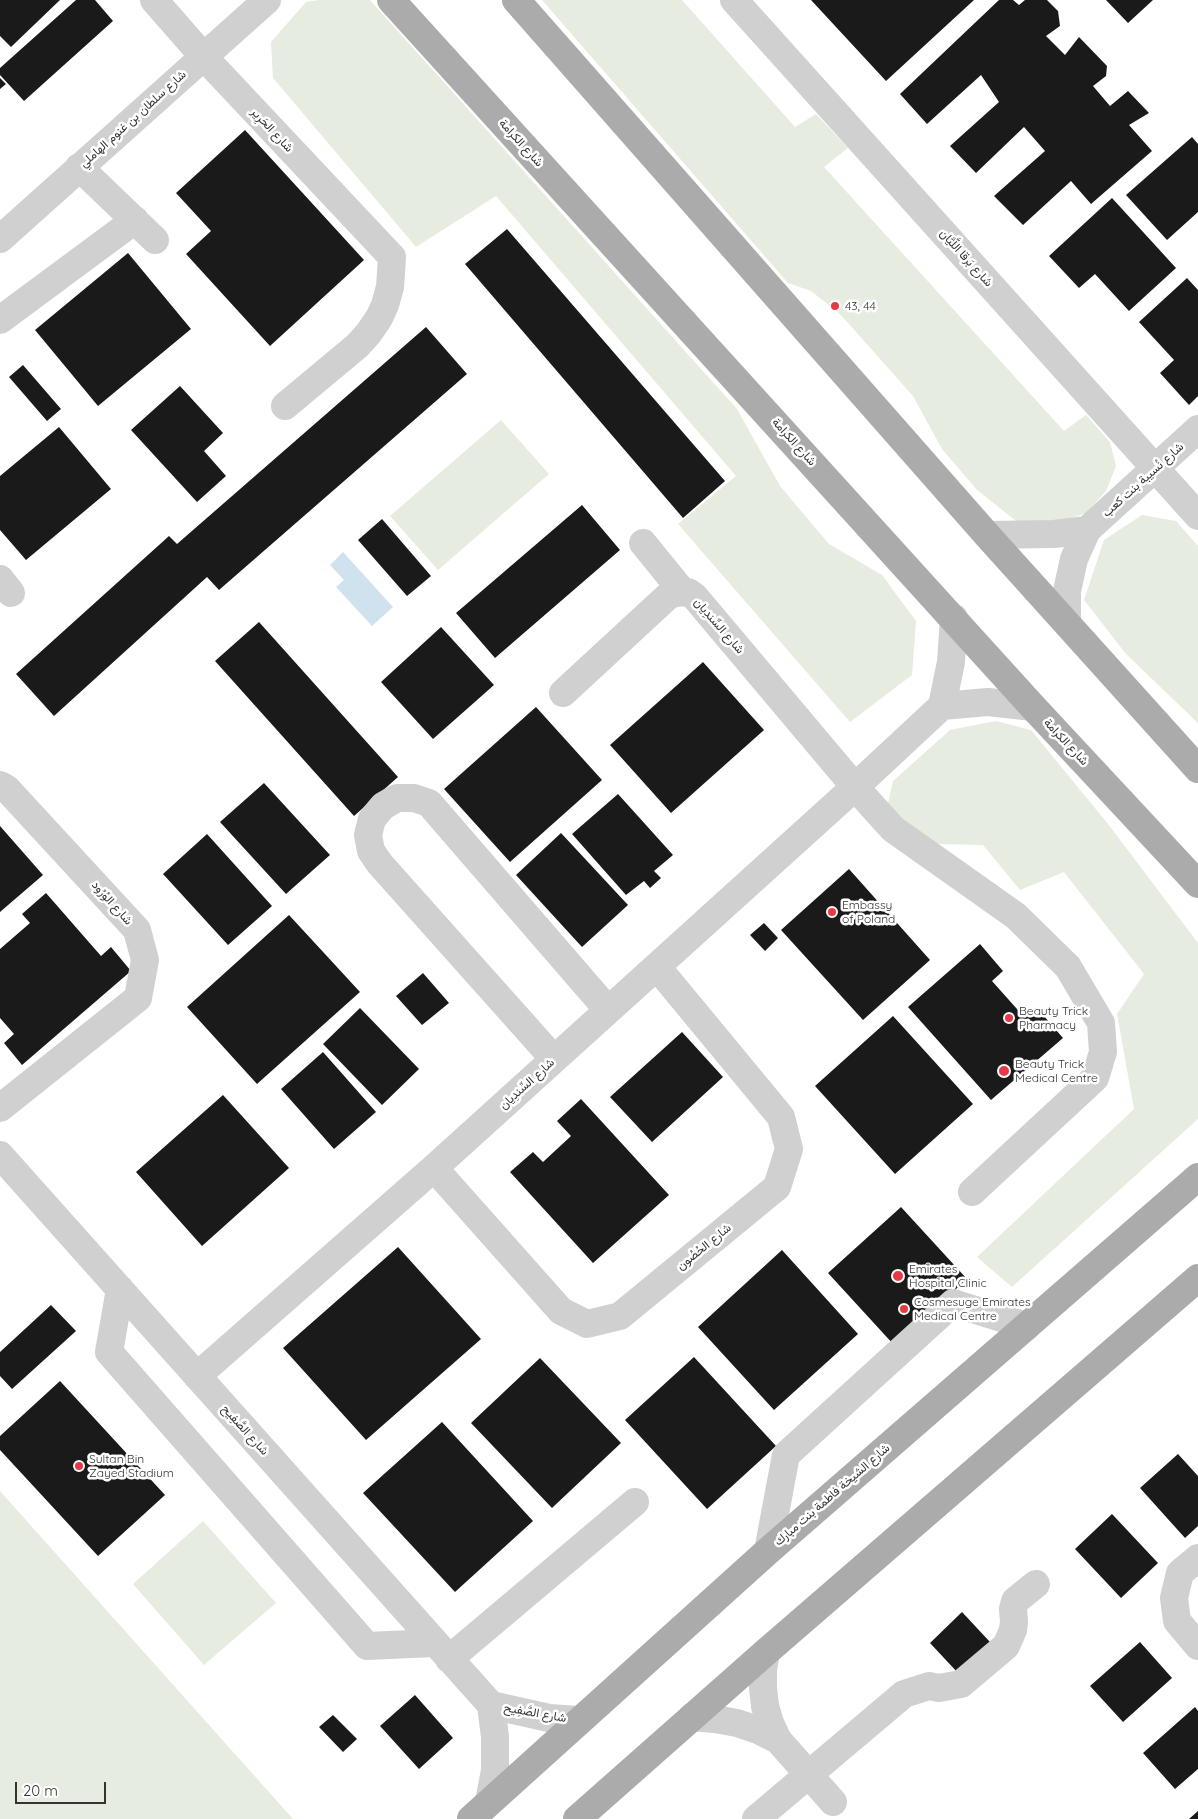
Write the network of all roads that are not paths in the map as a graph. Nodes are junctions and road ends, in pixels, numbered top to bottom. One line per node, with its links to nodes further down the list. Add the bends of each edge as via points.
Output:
1 (154, 0): 6 (street, شارع الحَرِير)
2 (267, 0): 6 (street, شارع سلطان بن غنوم الهاملي)
3 (391, 0): 20 (main road, شارع الكرامة)
4 (516, 0): 17 (main road)
5 (734, 0): 14 (street, شارع بَرقا اللَّيَّان)
6 (203, 56): 7 (street, شارع سلطان بن غنوم الهاملي); 12 (street, شارع الحَرِير, via 392,257 385,305 368,334)
7 (79, 167): 8 (street); 9 (street, شارع سلطان بن غنوم الهاملي)
8 (135, 220): 10 (street); 11 (street)
9 (0, 239)
10 (155, 240)
11 (0, 320)
12 (285, 406)
13 (1198, 430): 14 (street, شارع نُسيبة بنت كعب)
14 (1155, 468): 15 (street, شارع بَرقا اللَّيَّان); 16 (street, شارع نُسيبة بنت كعب)
15 (1198, 516)
16 (1087, 530): 17 (street, via 1021,536); 21 (street, شارع نُسيبة بنت كعب, via 1074,559 1067,591)
17 (987, 535): 21 (main road)
18 (643, 542): 19 (street)
19 (682, 591): 22 (street, شارع السِّندِيان, via 668,596); 27 (street, شارع السِّندِيان, via 696,597)
20 (954, 618): 23 (street, via 952,662); 24 (main road, شارع الكرامة)
21 (1067, 623): 25 (main road)
22 (563, 694)
23 (942, 706): 24 (street, via 988,702); 27 (street, شارع السِّندِيان)
24 (1033, 706): 28 (main road, شارع الكرامة)
25 (1198, 769)
26 (0, 785): 32 (street, شارع الوُرُود, via 8,789 137,930 144,960 138,998)
27 (855, 787): 29 (street, شارع السِّندِيان); 36 (street, via 893,829 1016,916 1068,967 1101,1023 1103,1052 1095,1078)
28 (1198, 884)
29 (657, 967): 30 (street, شارع السِّندِيان); 34 (street, شارع الحُصُون, via 781,1117 789,1149 778,1187 620,1316 587,1324 561,1311)
30 (608, 1010): 31 (street, شارع السِّندِيان); 31 (street, via 429,804 414,798 398,798 383,806 372,819 368,835 375,858)
31 (554, 1060): 34 (street, شارع السِّندِيان)
32 (0, 1108)
33 (0, 1155): 38 (street, شارع الصَّفِيح)
34 (434, 1168): 40 (street, شارع السِّندِيان)
35 (1198, 1177): 39 (main road, شارع الشيخة فاطمة بنت مبارك)
36 (972, 1192)
37 (1198, 1278): 47 (main road)
38 (120, 1289): 40 (street, شارع الصَّفِيح); 46 (street, via 109,1352 367,1646)
39 (1027, 1326): 42 (main road, شارع الشيخة فاطمة بنت مبارك); 42 (street, via 953,1303 786,1455)
40 (197, 1376): 46 (street, شارع الصَّفِيح)
41 (636, 1502): 46 (street)
42 (768, 1551): 50 (main road, شارع الشيخة فاطمة بنت مبارك)
43 (1198, 1558): 45 (street, via 1180,1574 1174,1598 1177,1620)
44 (1036, 1584): 52 (street, via 1015,1601 1013,1630 1006,1646 960,1684 939,1688 929,1686 904,1694)
45 (1198, 1646)
46 (442, 1651): 48 (street, شارع الصَّفِيح)
47 (766, 1652): 49 (main road); 51 (street, via 763,1670 765,1706)
48 (491, 1705): 50 (street, شارع الصَّفِيح, via 550,1718); 54 (street, شارع الصَّفِيح, via 495,1770)
49 (692, 1717): 51 (street, via 737,1723); 55 (main road)
50 (579, 1720): 54 (main road, شارع الشيخة فاطمة بنت مبارك)
51 (778, 1740): 52 (street)
52 (809, 1776): 53 (street); 56 (street)
53 (833, 1802)
54 (480, 1811)
55 (588, 1814)
56 (756, 1819)

